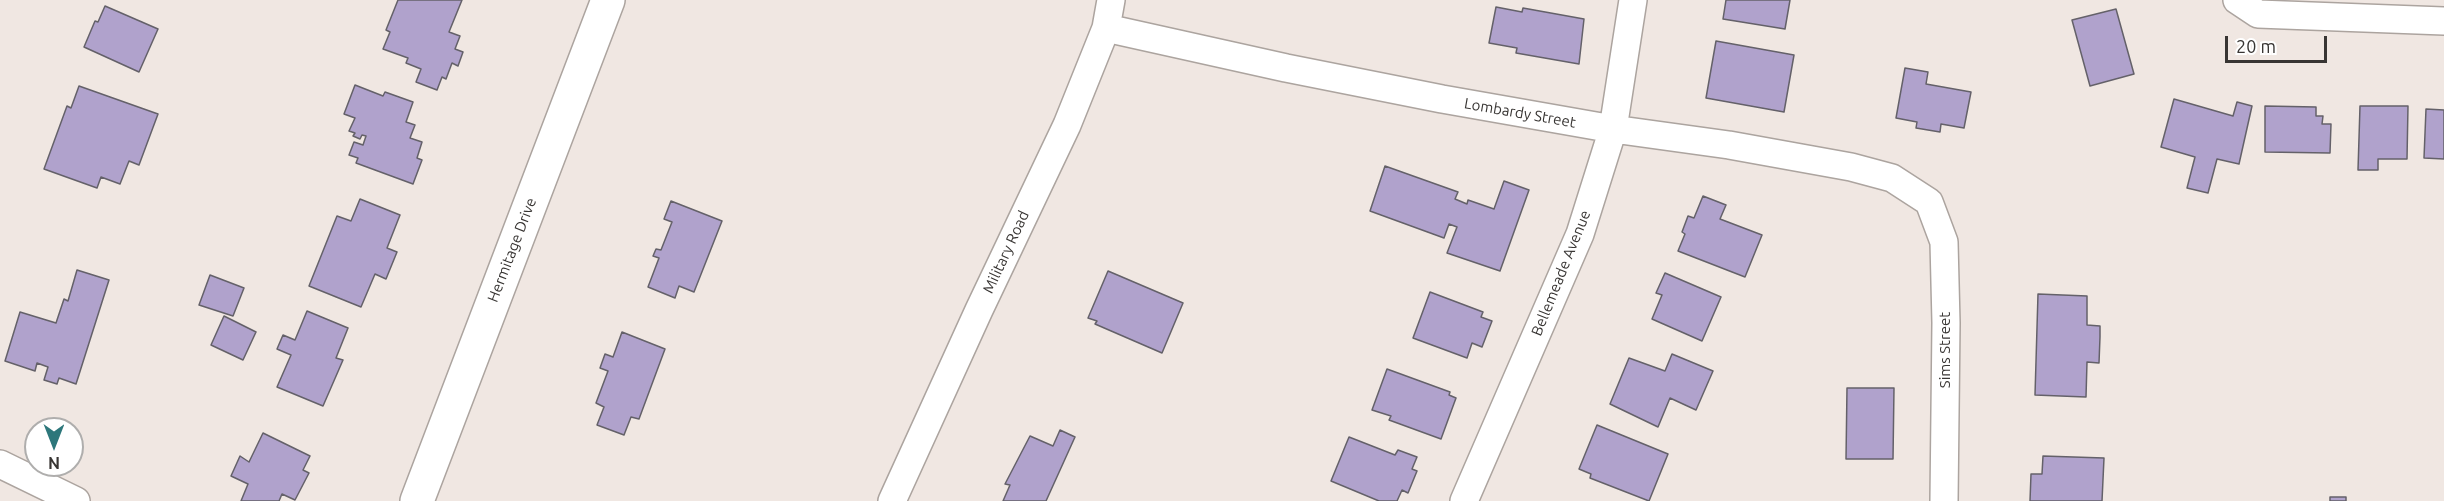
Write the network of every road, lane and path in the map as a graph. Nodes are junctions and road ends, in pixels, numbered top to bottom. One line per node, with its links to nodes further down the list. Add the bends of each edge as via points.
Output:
1 (608, 0): 11 (street, Hermitage Drive)
2 (1111, 0): 6 (street, Military Road)
3 (1633, 0): 7 (street, Bellemeade Avenue)
4 (2236, 0): 5 (street, via 2258,14)
5 (2444, 21)
6 (1106, 28): 7 (street, Lombardy Street, via 1420,95); 12 (street, Military Road, via 1067,125)
7 (1613, 129): 8 (street, Lombardy Street, via 1851,167 1892,178); 13 (street, Bellemeade Avenue, via 1580,234)
8 (1929, 202): 14 (street, Sims Street, via 1944,242)
9 (0, 464): 10 (street)
10 (76, 501)
11 (417, 501)
12 (892, 501)
13 (1464, 501)
14 (1944, 501)

